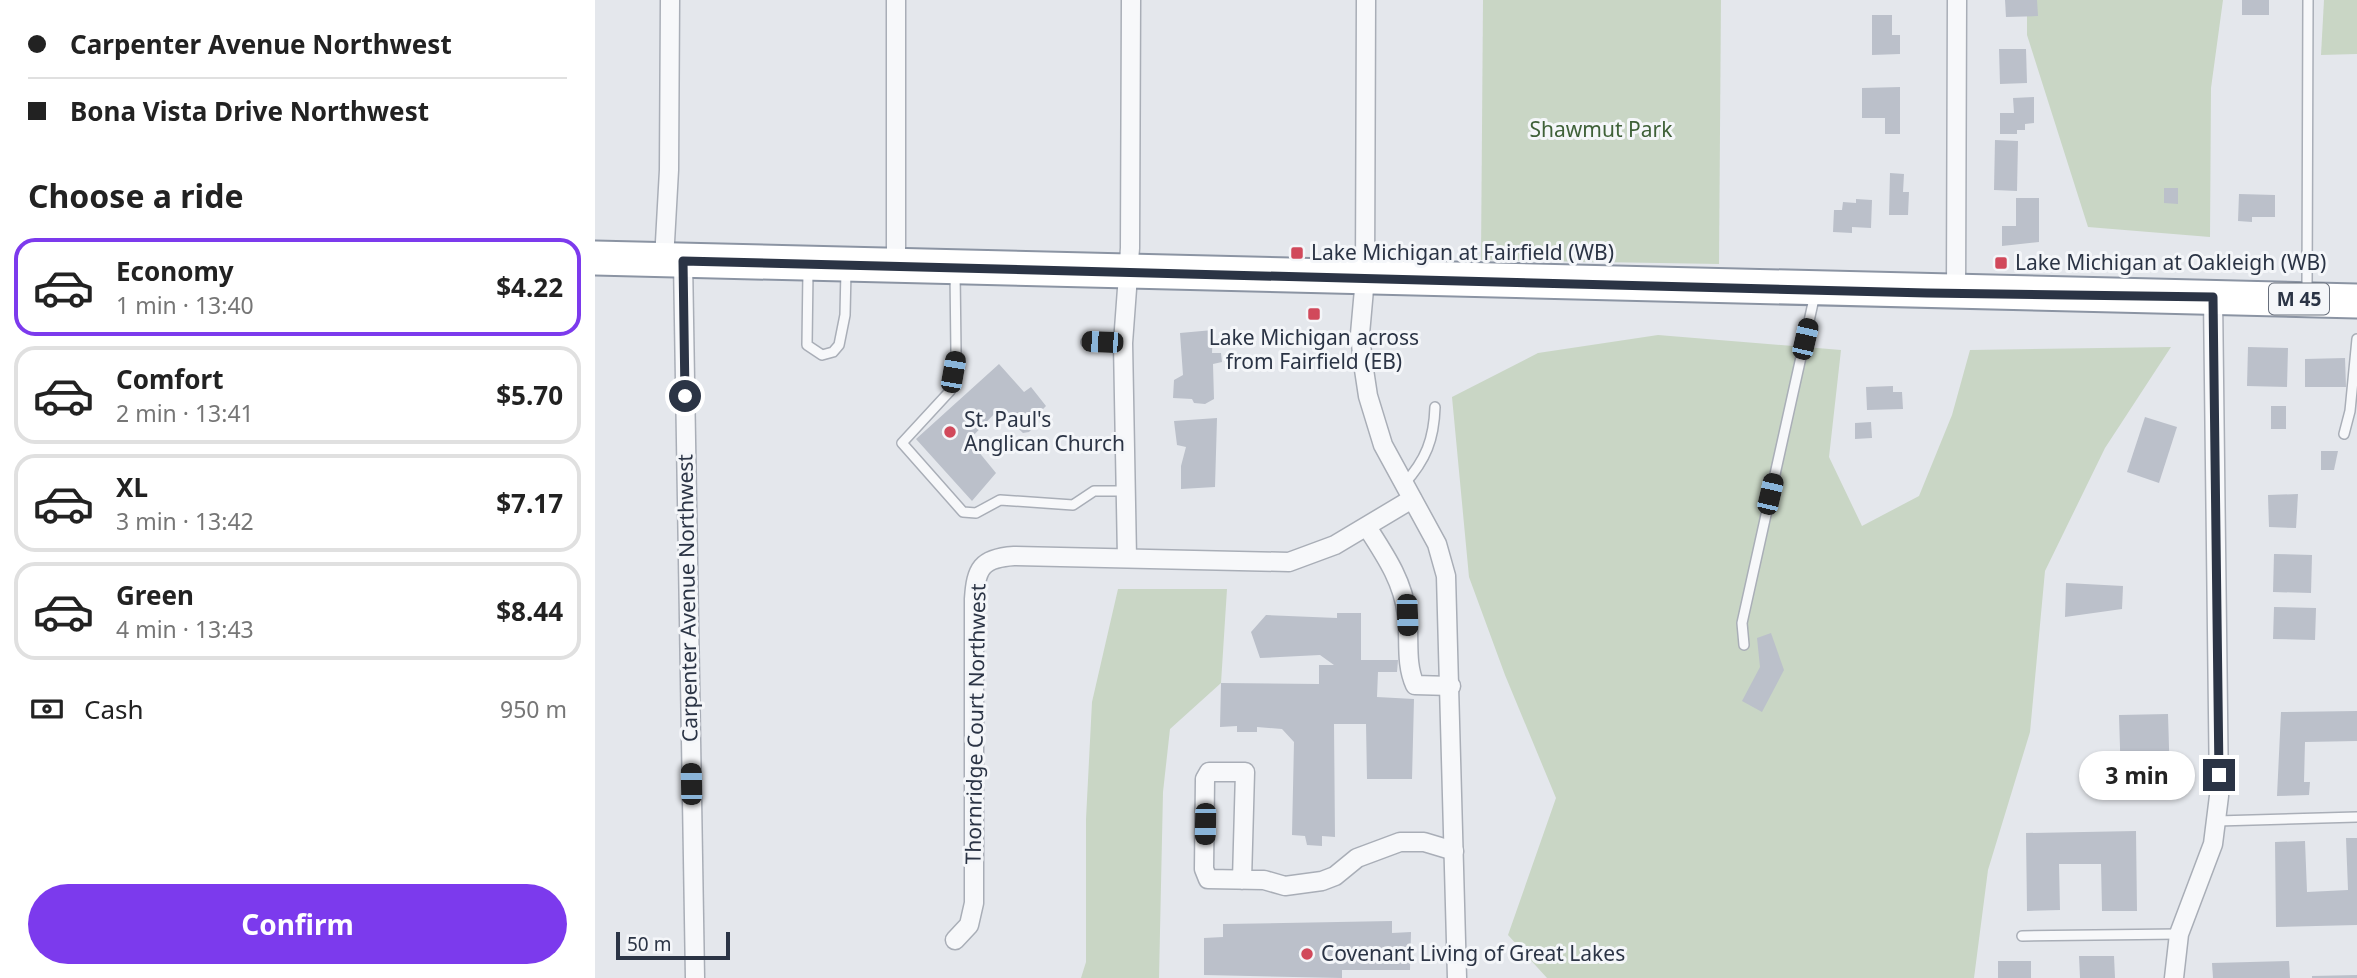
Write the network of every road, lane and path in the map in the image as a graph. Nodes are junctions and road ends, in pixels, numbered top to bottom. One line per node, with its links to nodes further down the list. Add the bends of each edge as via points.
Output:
1 (670, 0): 8 (street, Carpenter Avenue Northwest)
2 (896, 0): 11 (street)
3 (1131, 0): 13 (street)
4 (1366, 0): 14 (street)
5 (1957, 0): 16 (street)
6 (2308, 0): 18 (lane)
7 (595, 258): 8 (highway, M 45)
8 (673, 260): 9 (highway, M 45); 38 (street, Carpenter Avenue Northwest)
9 (808, 264): 10 (highway, M 45); 10 (lane, via 807,345 822,355 833,352 842,335)
10 (846, 265): 11 (highway, M 45)
11 (896, 267): 12 (highway, M 45)
12 (955, 268): 13 (highway, M 45); 25 (lane, via 956,353 950,391 902,443 963,512 976,513 1000,500 1073,505 1094,491)
13 (1125, 272): 14 (highway, M 45); 22 (street)
14 (1365, 278): 15 (highway, M 45); 26 (street, via 1360,334 1368,396 1383,445)
15 (1816, 289): 16 (highway, M 45); 29 (lane, via 1742,622)
16 (1956, 293): 17 (highway, M 45)
17 (2213, 297): 18 (highway, M 45); 32 (street, via 2220,734)
18 (2307, 300): 19 (highway, M 45)
19 (2357, 301)
20 (2357, 339): 24 (lane)
21 (1086, 342): 22 (lane)
22 (1123, 343): 25 (street)
23 (1434, 407): 26 (lane, via 1431,443)
24 (2344, 434)
25 (1126, 491): 28 (street)
26 (1408, 491): 27 (street, Thornridge Court Northwest); 30 (street, via 1437,544 1446,576)
27 (1367, 527): 28 (street, Thornridge Court Northwest, via 1289,562); 30 (street, via 1402,590 1409,672 1415,685)
28 (1127, 558): 37 (street, Thornridge Court Northwest, via 997,557 975,577 974,902 969,925)
29 (1744, 645)
30 (1451, 686): 33 (street)
31 (2357, 817): 32 (lane)
32 (2217, 821): 35 (street, via 2213,844)
33 (1454, 851): 34 (street, via 1424,842 1400,842 1357,858 1322,881 1285,886); 39 (street)
34 (1242, 880): 34 (street, via 1208,879 1204,869 1205,779 1209,772 1245,772)
35 (2179, 934): 36 (lane); 40 (street)
36 (2022, 936)
37 (954, 940)
38 (695, 978)
39 (1457, 978)
40 (2174, 978)

